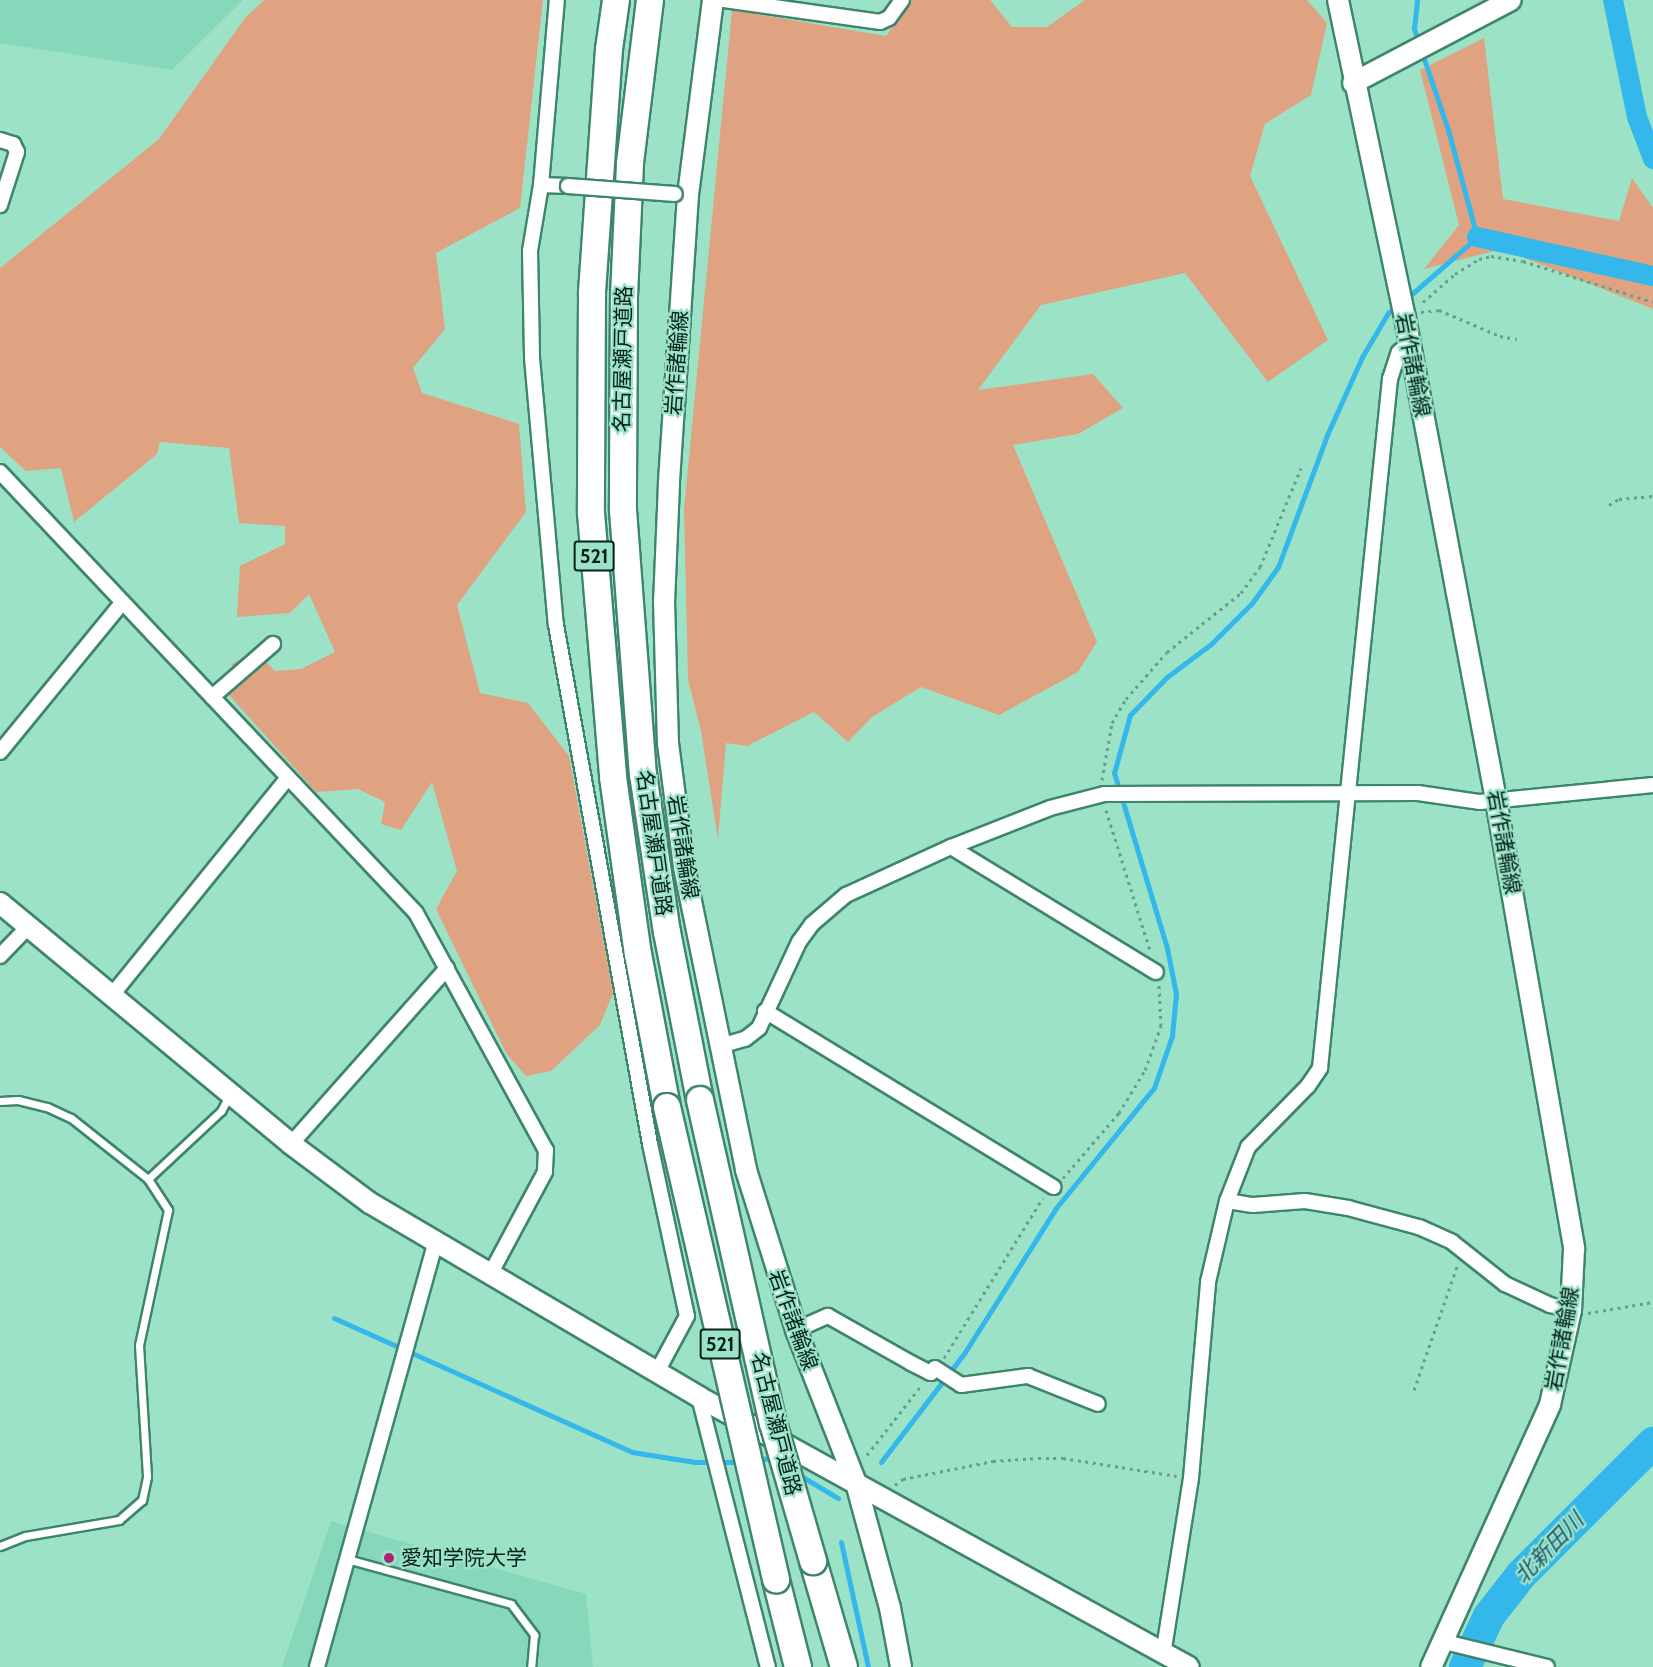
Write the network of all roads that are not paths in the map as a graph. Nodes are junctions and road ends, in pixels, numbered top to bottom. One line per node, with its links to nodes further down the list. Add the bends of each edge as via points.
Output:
1 (557, 0): 11 (street)
2 (616, 0): 54 (highway, 名古屋瀬戸道路 / 521, bridge, via 592,294 591,513 613,777 640,965 667,1107)
3 (650, 0): 55 (highway, 名古屋瀬戸道路 / 521, bridge, via 629,187 621,402 622,510 643,774 667,932 700,1100 773,1423)
4 (713, 0): 12 (main road, 岩作諸輪線)
5 (723, 0): 6 (street, via 880,22 889,18)
6 (902, 0)
7 (1338, 0): 9 (main road, 岩作諸輪線)
8 (1511, 0): 9 (main road)
9 (1353, 83): 14 (main road, 岩作諸輪線)
10 (0, 140): 13 (street, via 13,144 17,152)
11 (541, 185): 12 (street, bridge); 43 (street, via 530,251 532,358 556,625 650,1144 687,1316)
12 (681, 195): 32 (main road, 岩作諸輪線, via 665,577 667,709 684,867)
13 (0, 205)
14 (1409, 344): 22 (street, via 1399,352 1390,379); 23 (main road, 岩作諸輪線)
15 (0, 472): 16 (street)
16 (122, 603): 18 (street); 19 (street)
17 (273, 644): 18 (street)
18 (212, 697): 20 (street)
19 (0, 753)
20 (287, 779): 28 (street, via 416,913); 30 (street)
21 (1653, 785): 23 (street)
22 (1348, 795): 23 (street, via 1418,793 1480,802); 24 (street, via 1103,795 1050,808); 38 (street, via 1320,1068 1308,1086 1248,1147)
23 (1496, 800): 41 (main road, 岩作諸輪線, via 1569,1205 1574,1249)
24 (951, 847): 29 (street); 31 (street, via 846,895 826,910 799,942)
25 (0, 903): 26 (main road)
26 (28, 927): 27 (street); 30 (main road)
27 (0, 956)
28 (447, 968): 35 (street); 40 (street, via 546,1150 545,1172)
29 (1156, 972)
30 (112, 995): 33 (main road)
31 (765, 1011): 32 (street, via 753,1034); 37 (street)
32 (720, 1046): 42 (main road, 岩作諸輪線, via 746,1170)
33 (230, 1094): 35 (main road); 36 (lane, via 221,1112)
34 (0, 1101): 36 (lane, via 18,1100 71,1118)
35 (291, 1144): 39 (main road, via 370,1203)
36 (148, 1179): 47 (lane, via 168,1210 139,1345 147,1477 142,1500 119,1520 25,1536)
37 (1053, 1187)
38 (1227, 1201): 41 (street, via 1253,1205 1305,1201 1429,1230 1464,1251 1505,1284 1550,1305); 50 (street, via 1208,1282 1191,1478)
39 (436, 1242): 40 (main road); 48 (street)
40 (492, 1271): 43 (main road)
41 (1571, 1310): 49 (main road, 岩作諸輪線, via 1550,1405)
42 (795, 1330): 45 (street, via 828,1316 955,1382 971,1385 1028,1376); 46 (main road, 岩作諸輪線)
43 (657, 1372): 44 (main road)
44 (699, 1396): 46 (main road); 53 (street)
45 (1098, 1404)
46 (856, 1483): 50 (main road); 56 (main road, 岩作諸輪線, via 890,1608)
47 (0, 1546)
48 (347, 1559): 51 (street); 52 (lane, via 511,1604 534,1635)
49 (1441, 1641): 58 (main road, 岩作諸輪線); 59 (street)
50 (1163, 1655): 57 (main road)
51 (317, 1667)
52 (531, 1667)
53 (768, 1667)
54 (798, 1667)
55 (844, 1667)
56 (901, 1667)
57 (1189, 1667)
58 (1431, 1667)
59 (1547, 1667)

